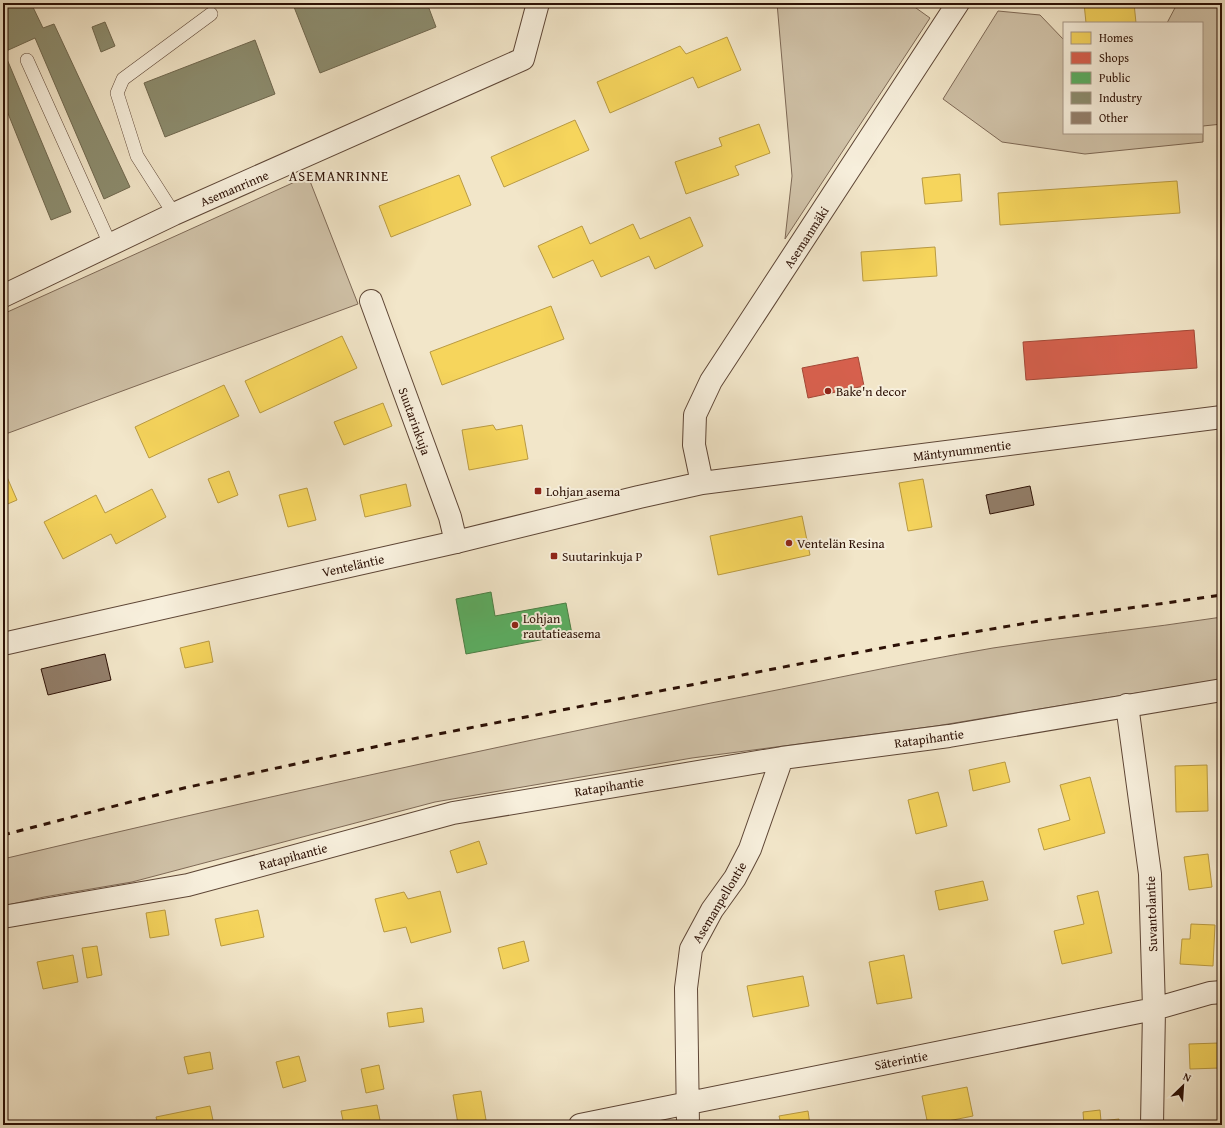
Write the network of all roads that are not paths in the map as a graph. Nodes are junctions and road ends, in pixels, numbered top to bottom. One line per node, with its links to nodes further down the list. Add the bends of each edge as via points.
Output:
1 (538, 3): 5 (street, Asemanrinne, via 523,60)
2 (958, 3): 10 (street, Asemanmäki, via 712,381 695,415 694,444)
3 (211, 14): 5 (lane, via 123,79 117,93 137,156)
4 (27, 60): 6 (lane)
5 (174, 214): 6 (street, Asemanrinne)
6 (110, 244): 7 (street, Asemanrinne)
7 (3, 296)
8 (371, 301): 11 (street, Suutarinkuja, via 450,517)
9 (1222, 417): 10 (street, Mäntynummentie)
10 (702, 483): 11 (street, Venteläntie)
11 (456, 542): 12 (street, Venteläntie)
12 (3, 644)
13 (1222, 690): 14 (street, Ratapihantie)
14 (1127, 705): 15 (street, Ratapihantie, via 949,736); 18 (street, Suvantolantie, via 1150,874)
15 (782, 758): 16 (street, Ratapihantie, via 453,813 188,885); 19 (street, Asemanpellontie, via 750,849 691,949 686,988)
16 (3, 917)
17 (1222, 992): 18 (street, Säterintie)
18 (1154, 1009): 19 (street, Säterintie); 21 (street, Suvantolantie)
19 (688, 1114): 20 (street, Säterintie)
20 (580, 1125)
21 (1152, 1125)

